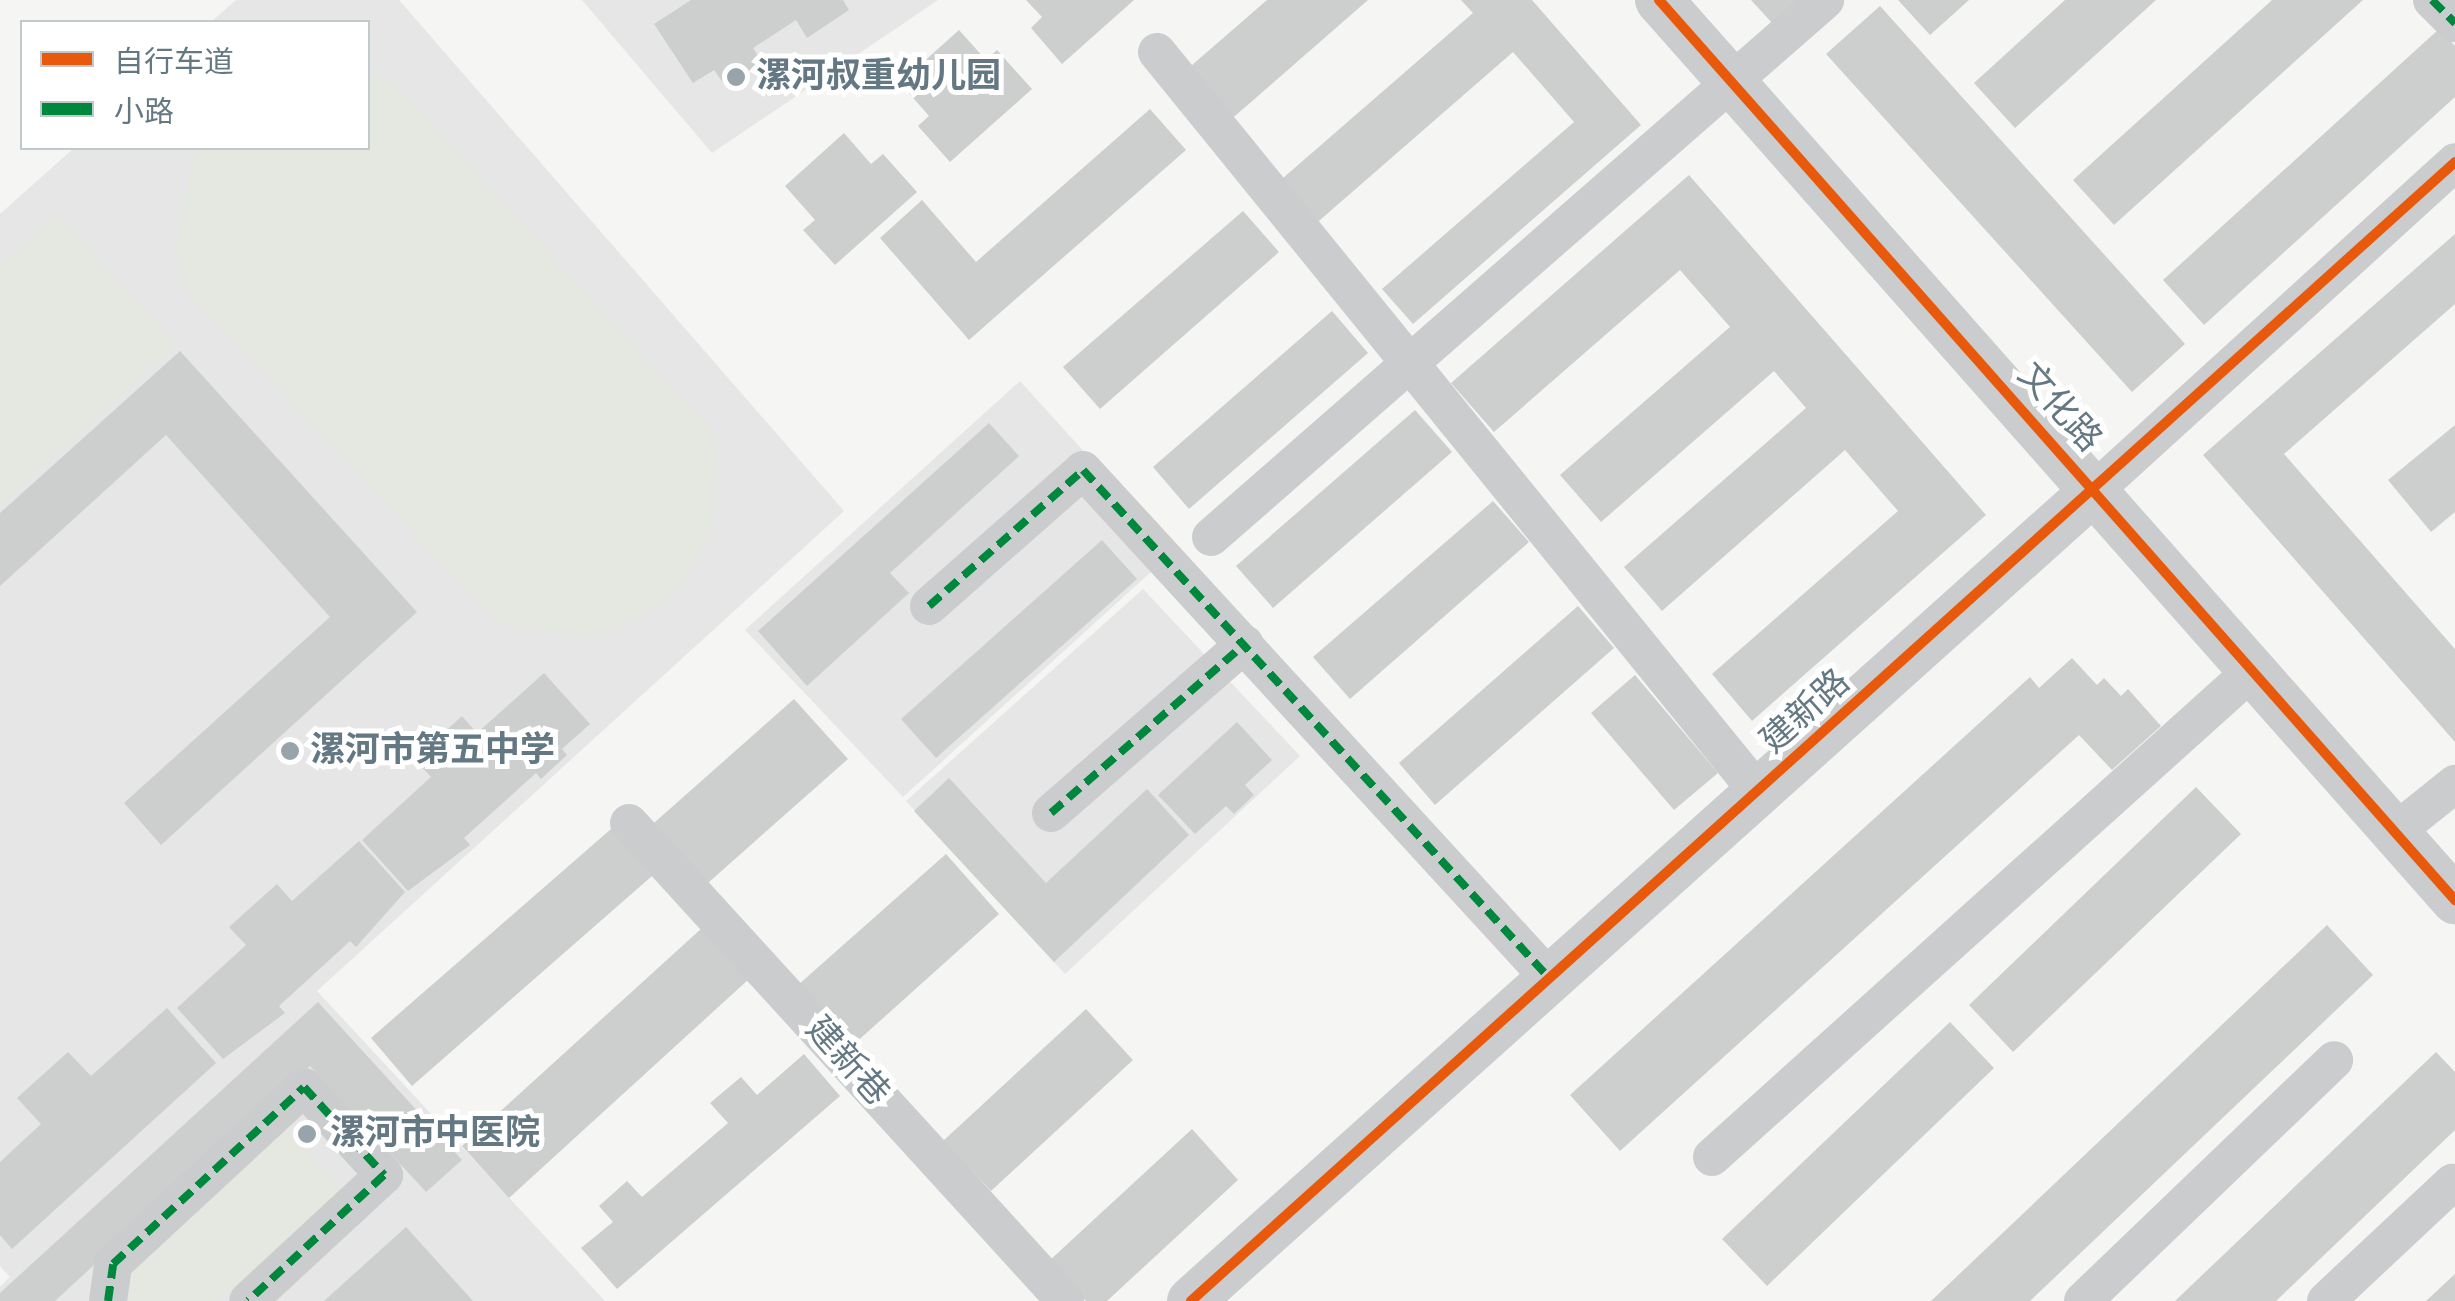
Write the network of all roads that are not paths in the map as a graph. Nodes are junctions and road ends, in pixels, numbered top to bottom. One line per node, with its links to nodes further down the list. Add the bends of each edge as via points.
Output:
1 (1658, 0): 6 (street, 文化路)
2 (1825, 0): 6 (street)
3 (2432, 0): 4 (street)
4 (2455, 23)
5 (1158, 52): 8 (street)
6 (1732, 82): 8 (street); 9 (street, 文化路)
7 (2455, 162): 9 (street, 建新路)
8 (1411, 362): 10 (street); 15 (street)
9 (2095, 490): 13 (street, 文化路); 15 (street, 建新路)
10 (1210, 537)
11 (929, 606): 12 (street, via 1082,470)
12 (1245, 644): 16 (street); 20 (street)
13 (2254, 670): 18 (street, 文化路); 22 (street)
14 (2455, 784): 18 (street)
15 (1758, 792): 20 (street, 建新路)
16 (1050, 813)
17 (629, 822): 26 (street, 建新巷)
18 (2395, 832): 19 (street, 文化路)
19 (2455, 900)
20 (1551, 980): 27 (street, 建新路)
21 (2334, 1060): 28 (street)
22 (1712, 1157)
23 (2452, 1183): 29 (street)
24 (108, 1301): 25 (street, via 112,1264 304,1087 384,1175)
25 (248, 1301)
26 (1065, 1301)
27 (1191, 1301)
28 (2083, 1301)
29 (2326, 1301)

